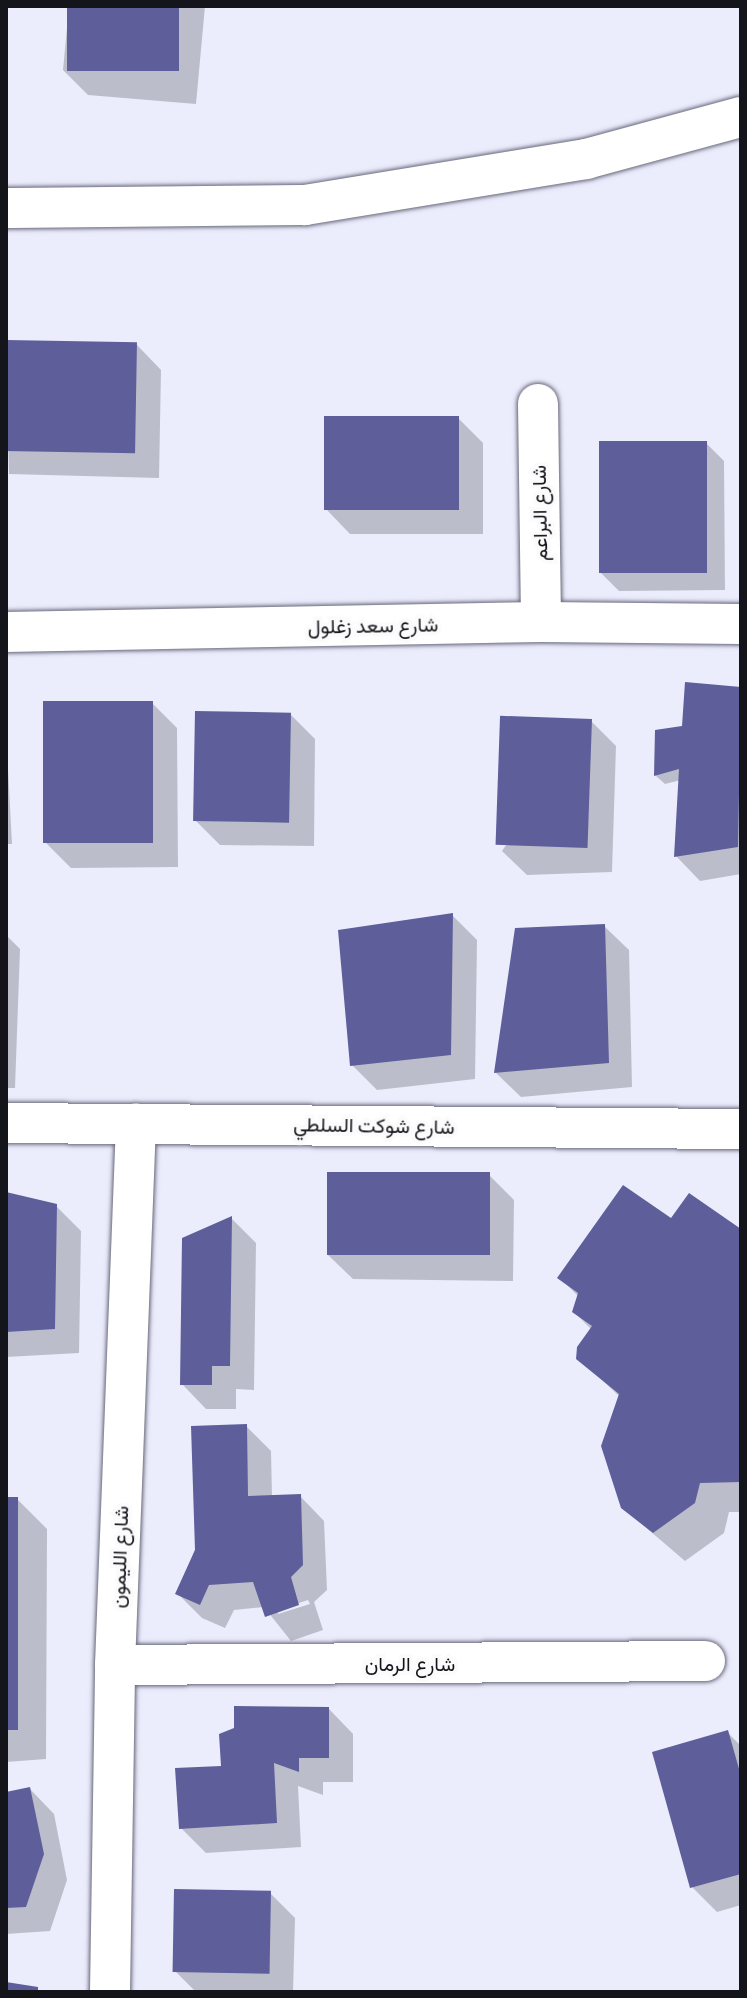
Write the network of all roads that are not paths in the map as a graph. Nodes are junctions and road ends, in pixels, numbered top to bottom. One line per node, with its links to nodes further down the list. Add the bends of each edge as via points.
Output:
1 (741, 117): 2 (street, via 586,159 305,205)
2 (6, 208)
3 (538, 404): 4 (street, شارع البراعم)
4 (541, 622): 5 (street, شارع سعد زغلول); 6 (street, شارع سعد زغلول)
5 (741, 624)
6 (6, 632)
7 (6, 1123): 8 (street, شارع شوكت السلطي)
8 (136, 1123): 9 (street, شارع شوكت السلطي); 11 (street, شارع الليمون)
9 (741, 1129)
10 (705, 1661): 11 (street, شارع الرمان)
11 (115, 1665): 12 (street, شارع الليمون)
12 (110, 1992)

